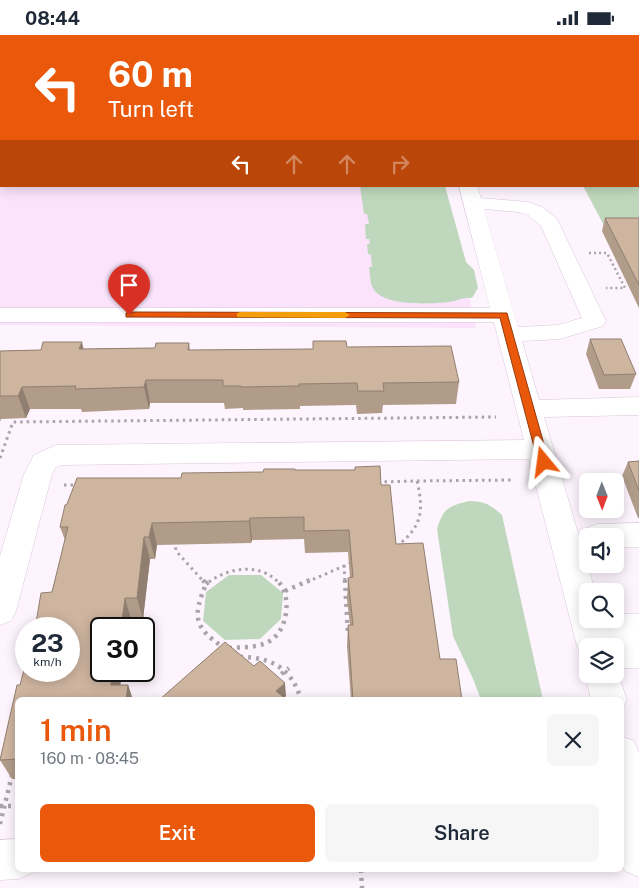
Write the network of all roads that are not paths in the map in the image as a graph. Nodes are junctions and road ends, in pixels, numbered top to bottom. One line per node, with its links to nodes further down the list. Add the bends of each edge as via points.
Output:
1 (471, 195): 3 (street); 3 (street, via 521,205 550,223 595,321 560,332)
2 (0, 315): 3 (street)
3 (506, 325): 5 (street)
4 (639, 406): 5 (street)
5 (529, 409): 6 (street)
6 (540, 449): 9 (street); 10 (street, via 56,455 44,462 38,474)
7 (624, 535): 8 (street)
8 (639, 535)
9 (576, 537): 12 (street)
10 (0, 611)
11 (639, 628): 12 (street)
12 (592, 637)
13 (624, 653): 14 (street)
14 (639, 653)
15 (604, 683): 16 (street)
16 (608, 697)
17 (624, 767): 18 (street, via 633,805)
18 (633, 849)
19 (0, 859): 20 (street)
20 (15, 859)

